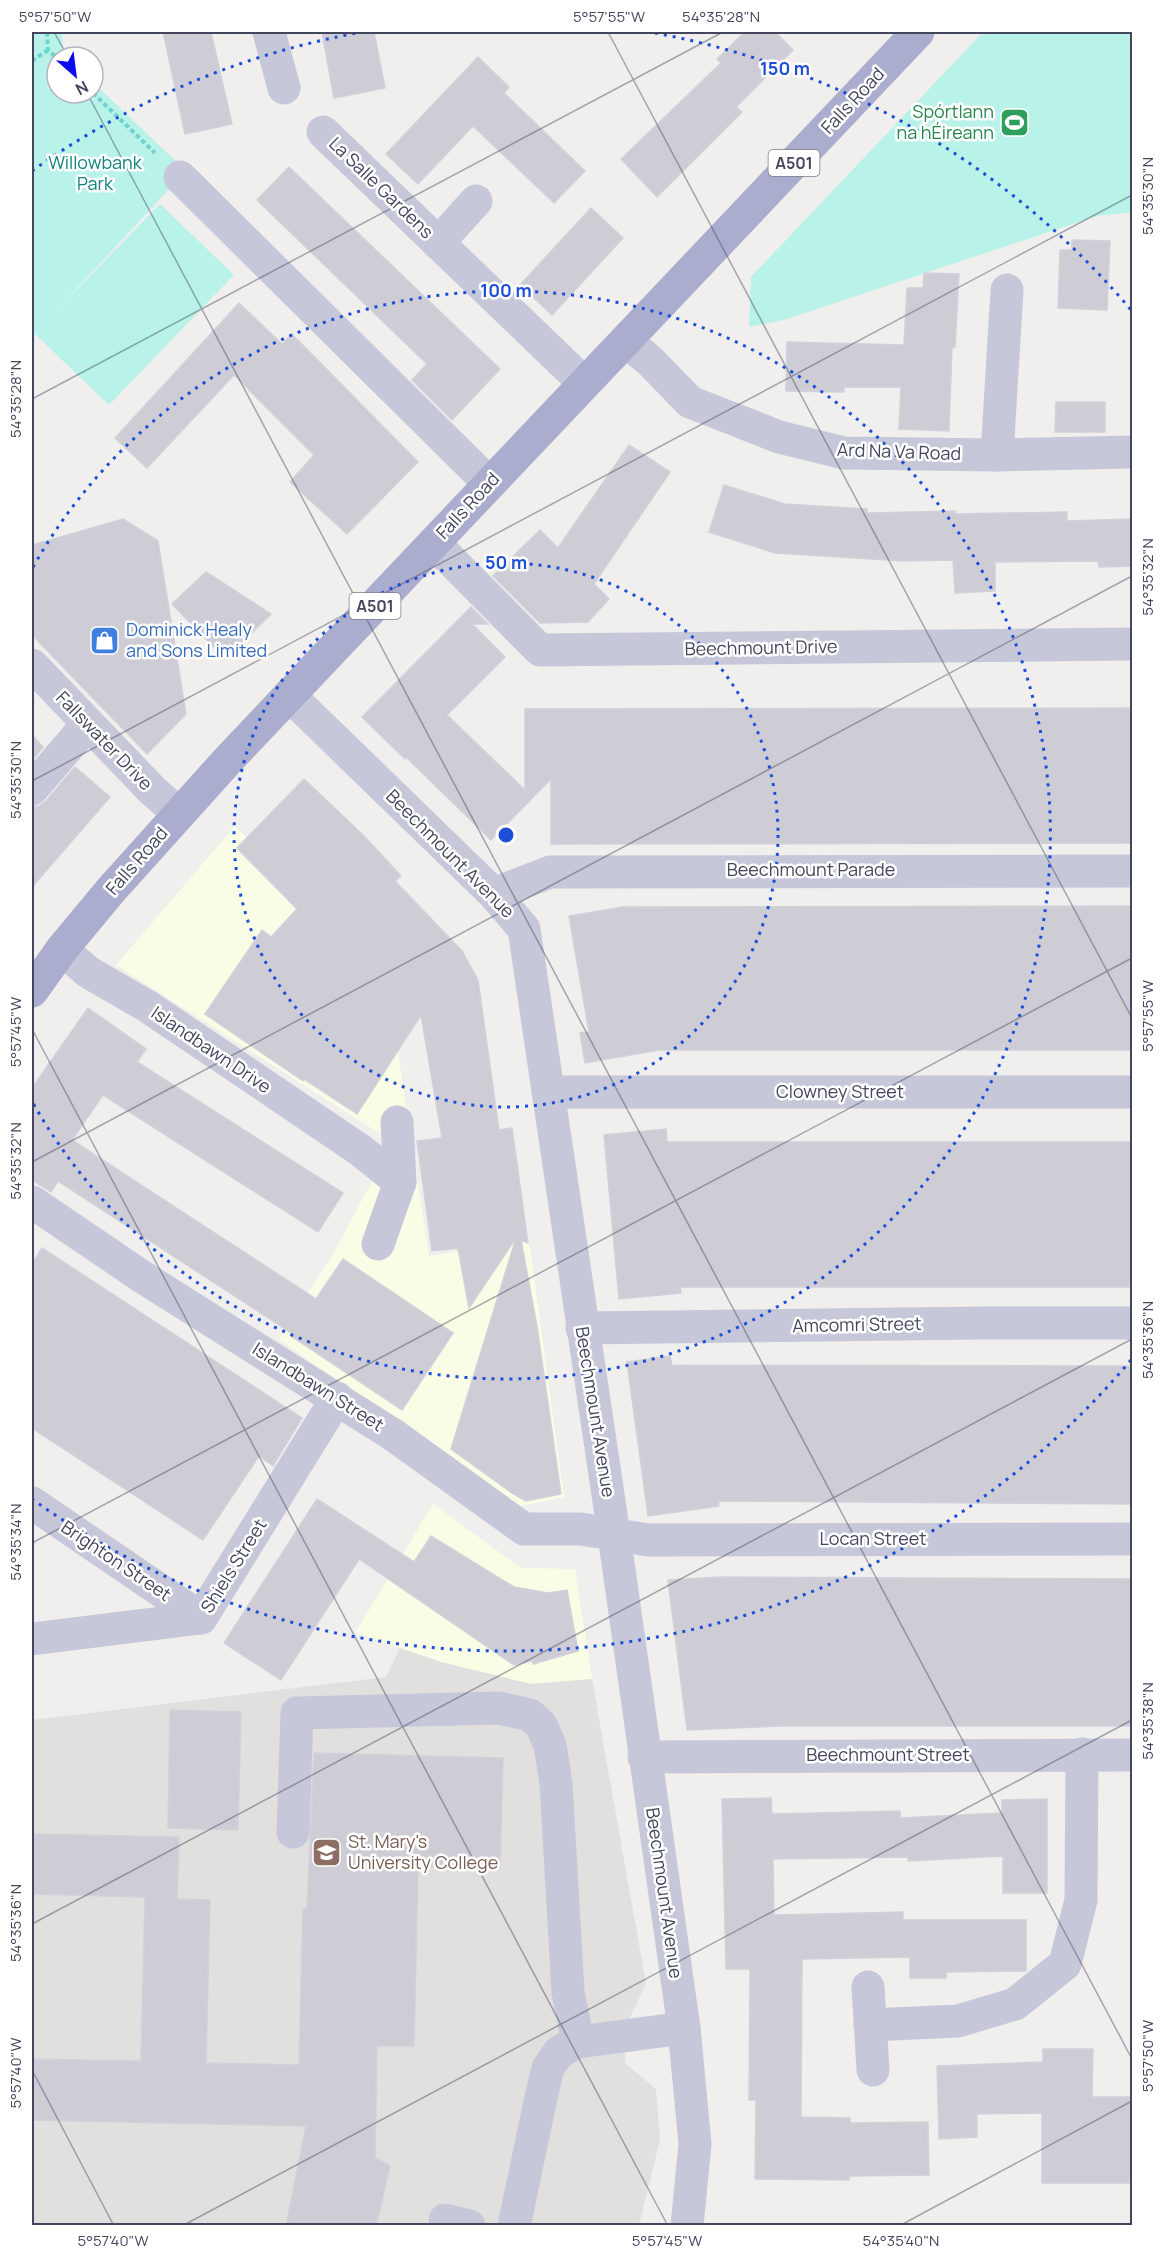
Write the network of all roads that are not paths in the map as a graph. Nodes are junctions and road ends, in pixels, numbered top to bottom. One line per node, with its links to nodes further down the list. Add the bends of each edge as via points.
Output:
1 (269, 32): 3 (street)
2 (918, 32): 9 (main road, Falls Road / A501)
3 (284, 88)
4 (323, 132): 7 (street, La Salle Gardens)
5 (180, 177): 13 (street)
6 (476, 201): 7 (street, La Salle Gardens)
7 (438, 243): 10 (street, La Salle Gardens)
8 (1007, 290): 12 (street)
9 (626, 341): 10 (main road, Falls Road / A501); 12 (street, Ard Na Va Road, via 690,402 778,437 844,453)
10 (584, 383): 13 (main road, Falls Road / A501)
11 (1132, 452): 12 (street, Ard Na Va Road)
12 (997, 455)
13 (489, 483): 14 (main road, Falls Road / A501)
14 (434, 543): 15 (street, Beechmount Drive, via 540,650); 17 (main road, Falls Road / A501)
15 (1132, 644)
16 (32, 665): 18 (street, Fallswater Drive)
17 (289, 695): 20 (main road, Falls Road / A501); 22 (street, Beechmount Avenue)
18 (87, 725): 19 (street); 20 (street, Fallswater Drive)
19 (32, 789)
20 (179, 814): 23 (main road, Falls Road / A501)
21 (1132, 871): 22 (street, Beechmount Parade, via 550,872)
22 (494, 894): 25 (street, Beechmount Avenue, via 524,929)
23 (62, 949): 24 (main road, Falls Road / A501); 28 (street, Islandbawn Drive, via 88,972 147,1006 360,1150)
24 (33, 985)
25 (548, 1092): 26 (street, Clowney Street); 32 (street, Beechmount Avenue)
26 (1132, 1092)
27 (397, 1122): 28 (street)
28 (400, 1182): 30 (street)
29 (32, 1202): 33 (street, Islandbawn Street, via 141,1276)
30 (378, 1244)
31 (1132, 1323): 32 (street, Amcomri Street)
32 (582, 1328): 35 (street, Beechmount Avenue)
33 (337, 1398): 35 (street, Islandbawn Street, via 524,1529 581,1529); 37 (street, Shiels Street)
34 (32, 1503): 37 (street, Brighton Street)
35 (614, 1535): 36 (street, Locan Street, via 648,1540); 41 (street, Beechmount Avenue)
36 (1132, 1539)
37 (201, 1618): 38 (street, Shiels Street)
38 (32, 1639)
39 (1082, 1754): 40 (street, Beechmount Street); 41 (street, Beechmount Street); 44 (street, via 1081,1900 1065,1964 1015,2004 1004,2008 958,2021)
40 (1132, 1755)
41 (644, 1757): 45 (street, Beechmount Avenue)
42 (293, 1832): 46 (street, via 297,1713 499,1708 530,1715 541,1725 550,1745 556,1783 568,1992)
43 (868, 1987): 44 (street)
44 (870, 2025): 47 (street)
45 (684, 2028): 46 (street); 49 (street, Beechmount Avenue, via 694,2144)
46 (578, 2042): 48 (street, via 559,2052 548,2068)
47 (873, 2070)
48 (514, 2226)
49 (687, 2226)

